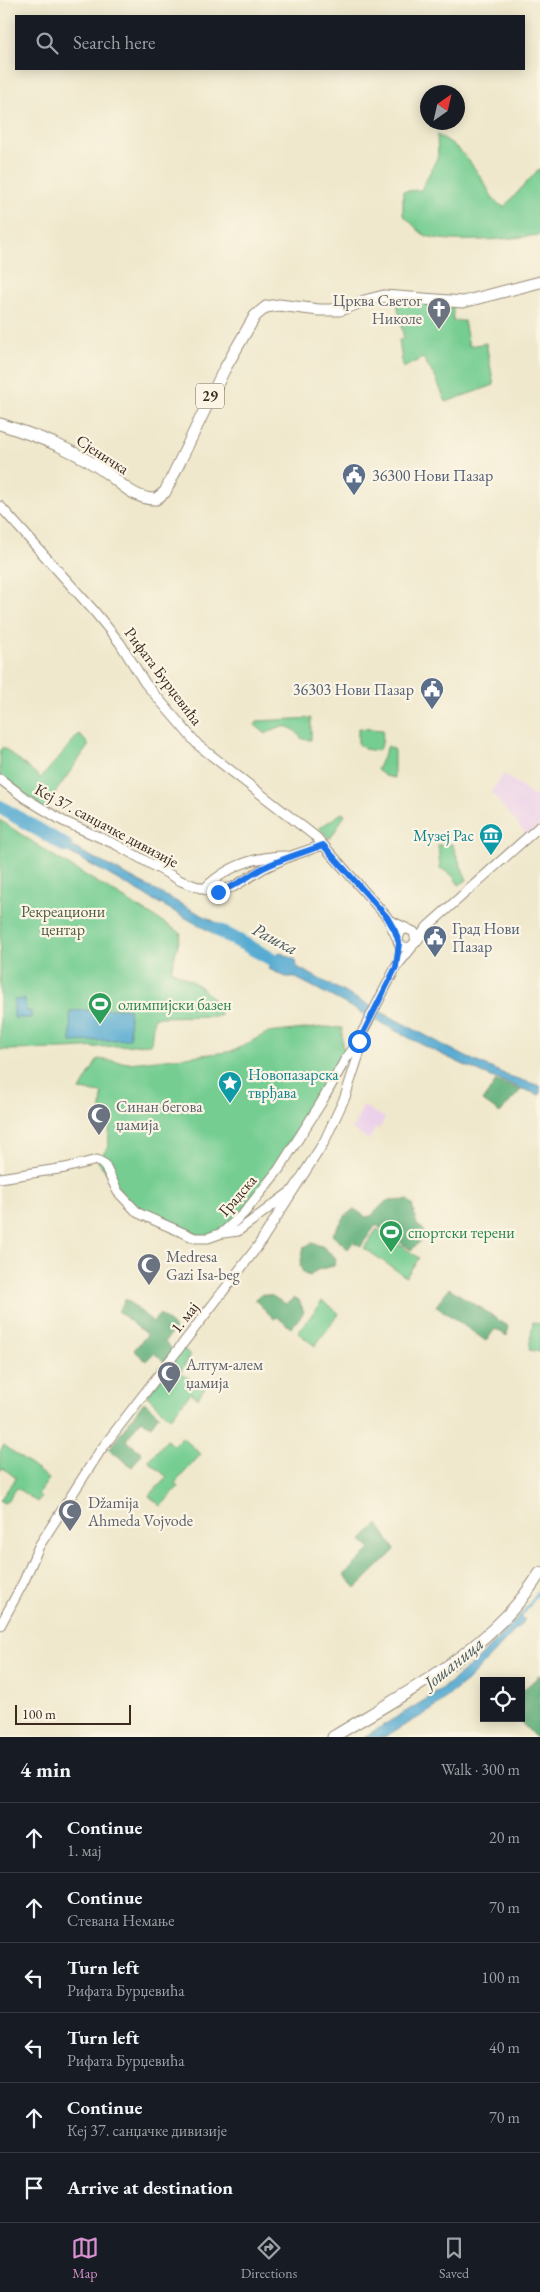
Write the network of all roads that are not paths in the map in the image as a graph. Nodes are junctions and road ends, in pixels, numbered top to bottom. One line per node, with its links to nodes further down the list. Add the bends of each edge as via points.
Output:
1 (540, 282): 2 (main road, Сјеничка / 29, via 463,302 384,296 328,311 274,305 259,312 207,402 160,498 141,496 76,453)
2 (0, 424)
3 (0, 506): 6 (street, Рифата Бурџевића, via 94,611 146,683 198,745)
4 (0, 779): 8 (street, Кеј 37. санџачке дивизије, via 64,822 181,881)
5 (540, 826): 10 (street)
6 (323, 845): 7 (street); 9 (street, Рифата Бурџевића)
7 (290, 856): 8 (street, via 250,860); 8 (street, Кеј 37. санџачке дивизије, via 257,871 233,887 212,892)
8 (204, 889)
9 (387, 917): 11 (street, Рифата Бурџевића); 12 (street, Рифата Бурџевића)
10 (428, 926): 11 (street); 13 (street)
11 (408, 930): 12 (street, via 400,932); 13 (street, via 416,935)
12 (398, 941): 13 (street, via 406,948); 14 (street)
13 (414, 944): 14 (street)
14 (396, 967): 15 (street, 1. мај)
15 (359, 1041): 17 (street, 1. мај, via 354,1072 339,1112); 18 (street, Градска, via 278,1170)
16 (0, 1178): 20 (street, Градска, via 97,1160 104,1164 118,1192 138,1213 195,1238)
17 (295, 1190): 19 (street); 22 (street, 1. мај, via 258,1246 100,1451 39,1546)
18 (247, 1210): 19 (street, via 249,1217); 20 (street, Градска)
19 (256, 1220): 20 (street, via 238,1231)
20 (222, 1233)
21 (540, 1573): 23 (main road, via 519,1602 487,1636 418,1686)
22 (0, 1626)
23 (333, 1737)

